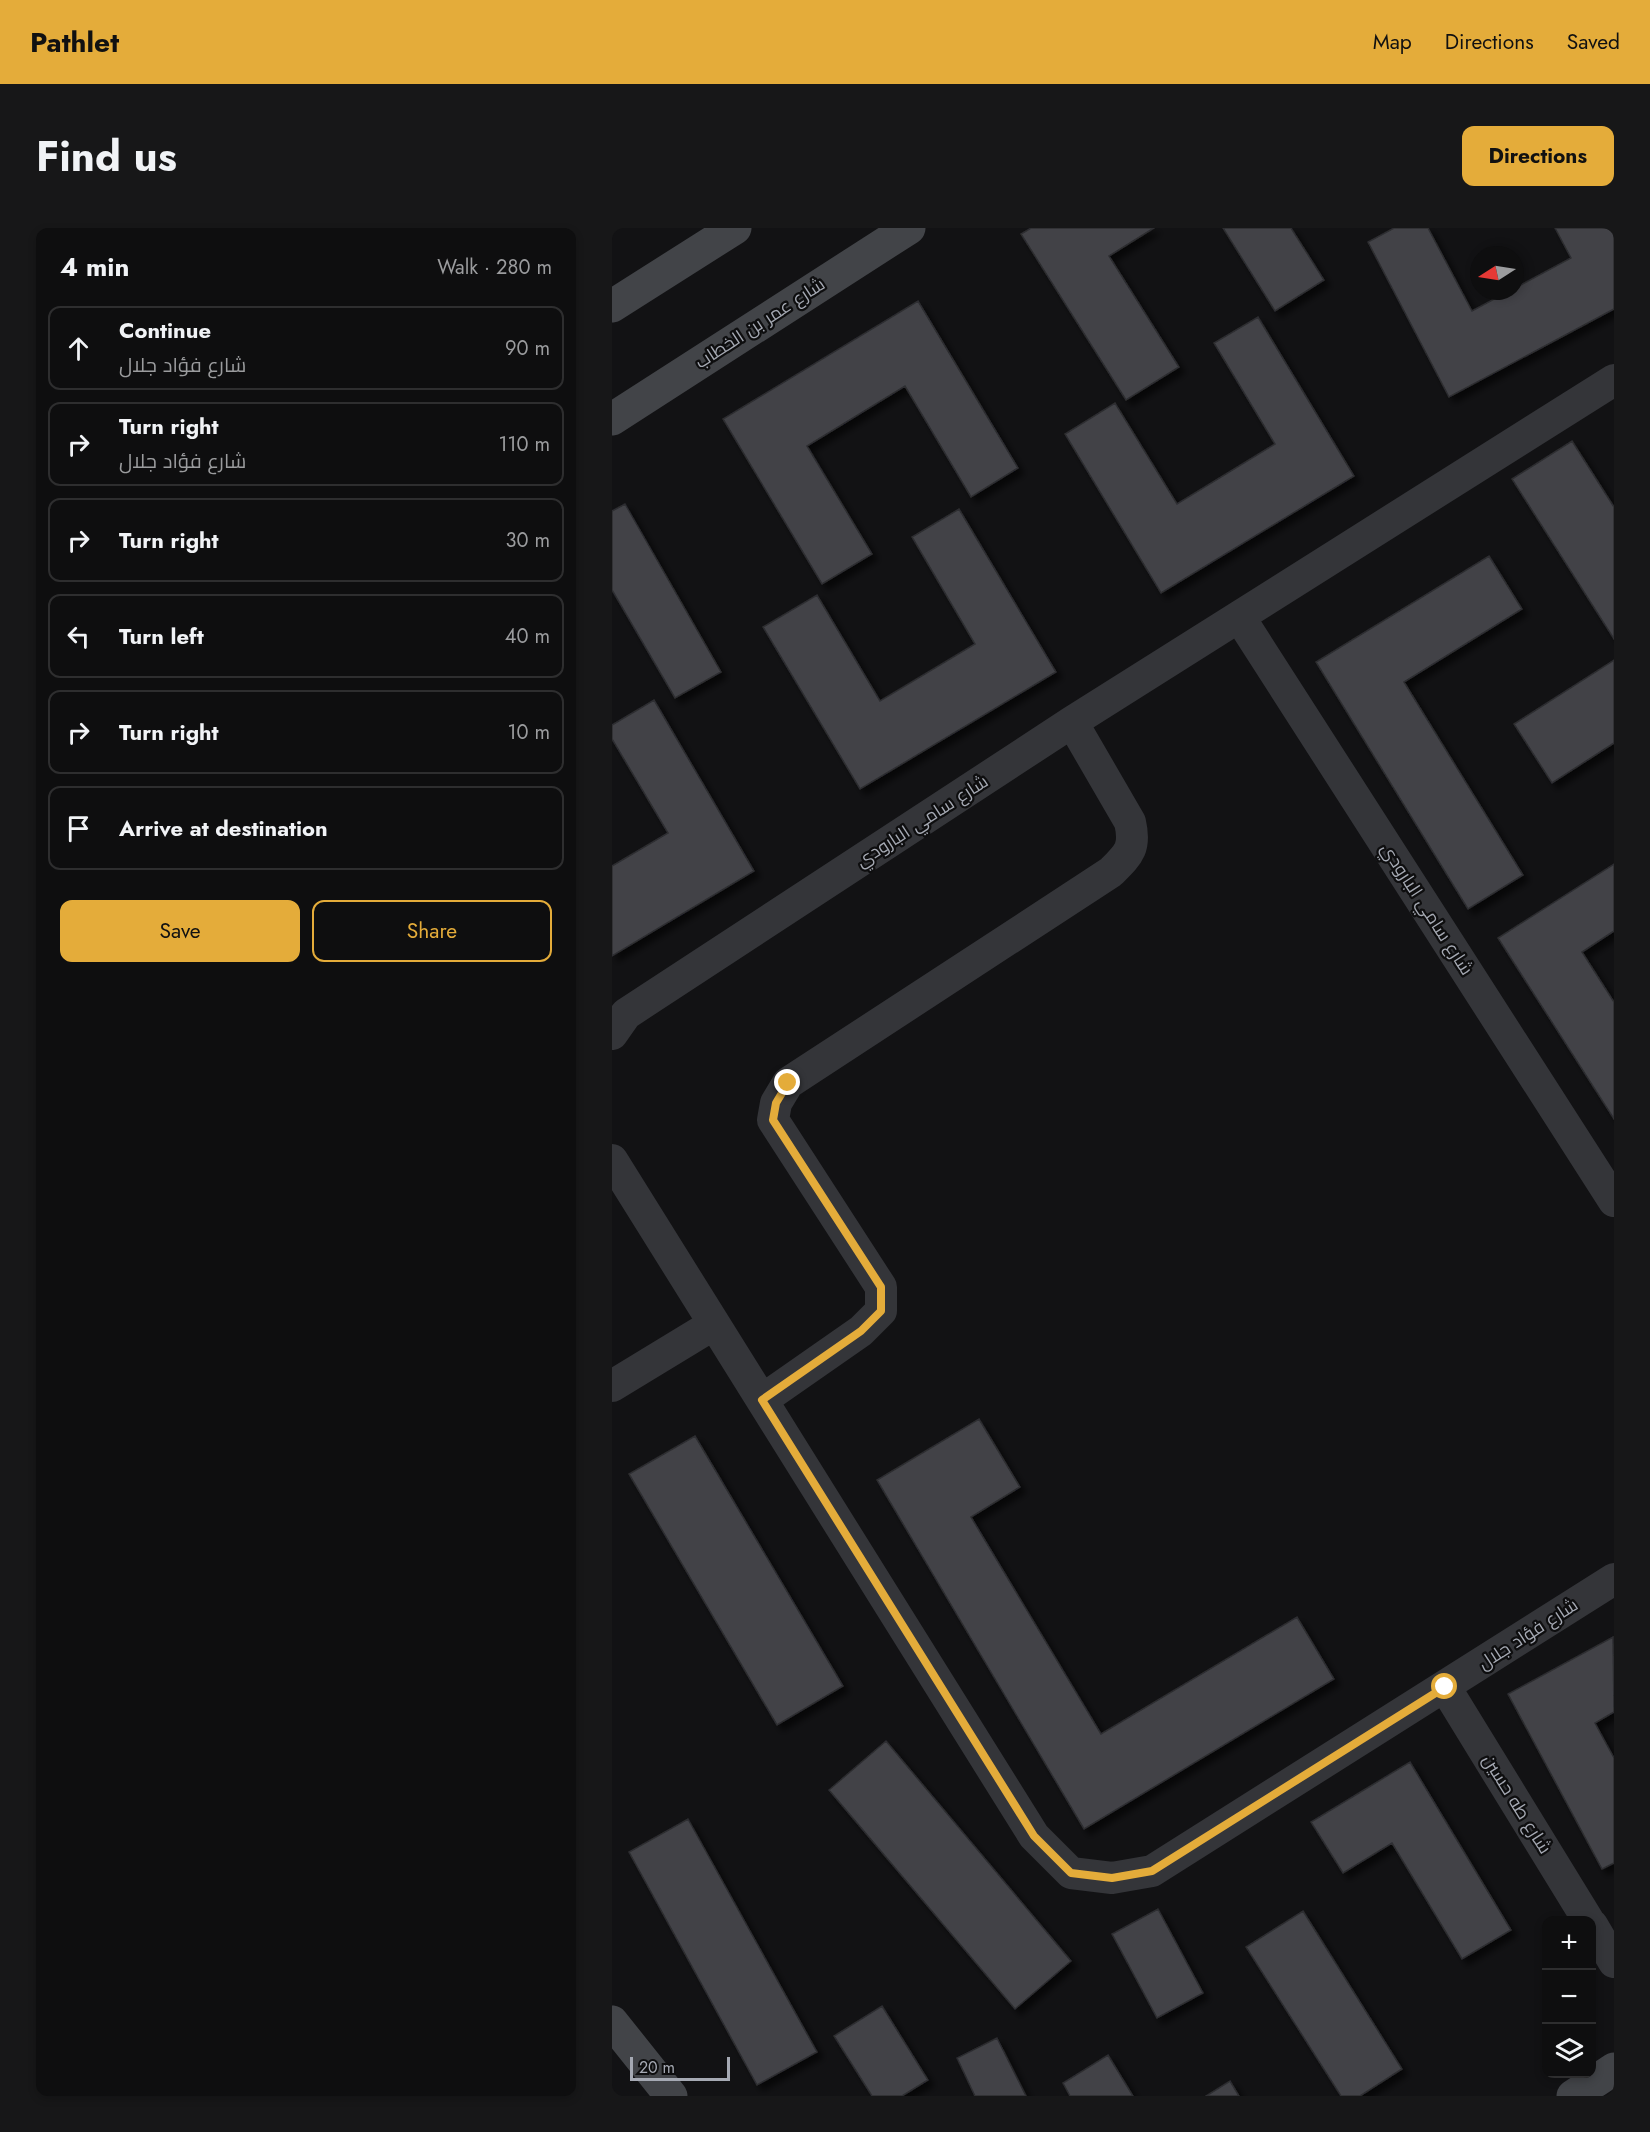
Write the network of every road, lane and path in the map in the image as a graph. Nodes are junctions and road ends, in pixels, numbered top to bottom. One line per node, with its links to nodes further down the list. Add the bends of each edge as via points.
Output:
1 (735, 228): 3 (street)
2 (909, 228): 5 (street, شارع عمر بن الخطاب)
3 (612, 306)
4 (1614, 380): 6 (street, شارع سامي البارودي)
5 (612, 419)
6 (1240, 618): 7 (street, شارع سامي البارودي); 10 (street, شارع سامي البارودي)
7 (1072, 722): 8 (street, شارع سامي البارودي, via 626,1014); 13 (street, via 1130,822 1134,837 1129,854 1110,872 788,1083 776,1103 773,1120 881,1287 881,1311 861,1331)
8 (612, 1034)
9 (612, 1160): 11 (street)
10 (1614, 1201)
11 (714, 1324): 12 (street); 13 (street, شارع فؤاد جلال)
12 (612, 1386)
13 (762, 1400): 15 (street, شارع فؤاد جلال, via 1034,1836 1071,1873 1112,1878 1152,1871)
14 (1614, 1579): 15 (street, شارع فؤاد جلال)
15 (1445, 1687): 16 (street, شارع طه حسين)
16 (1586, 1916)
17 (1596, 1932): 18 (street)
18 (1614, 1962)
19 (612, 2022): 21 (street)
20 (1614, 2069): 22 (street)
21 (671, 2096)
22 (1572, 2096)

